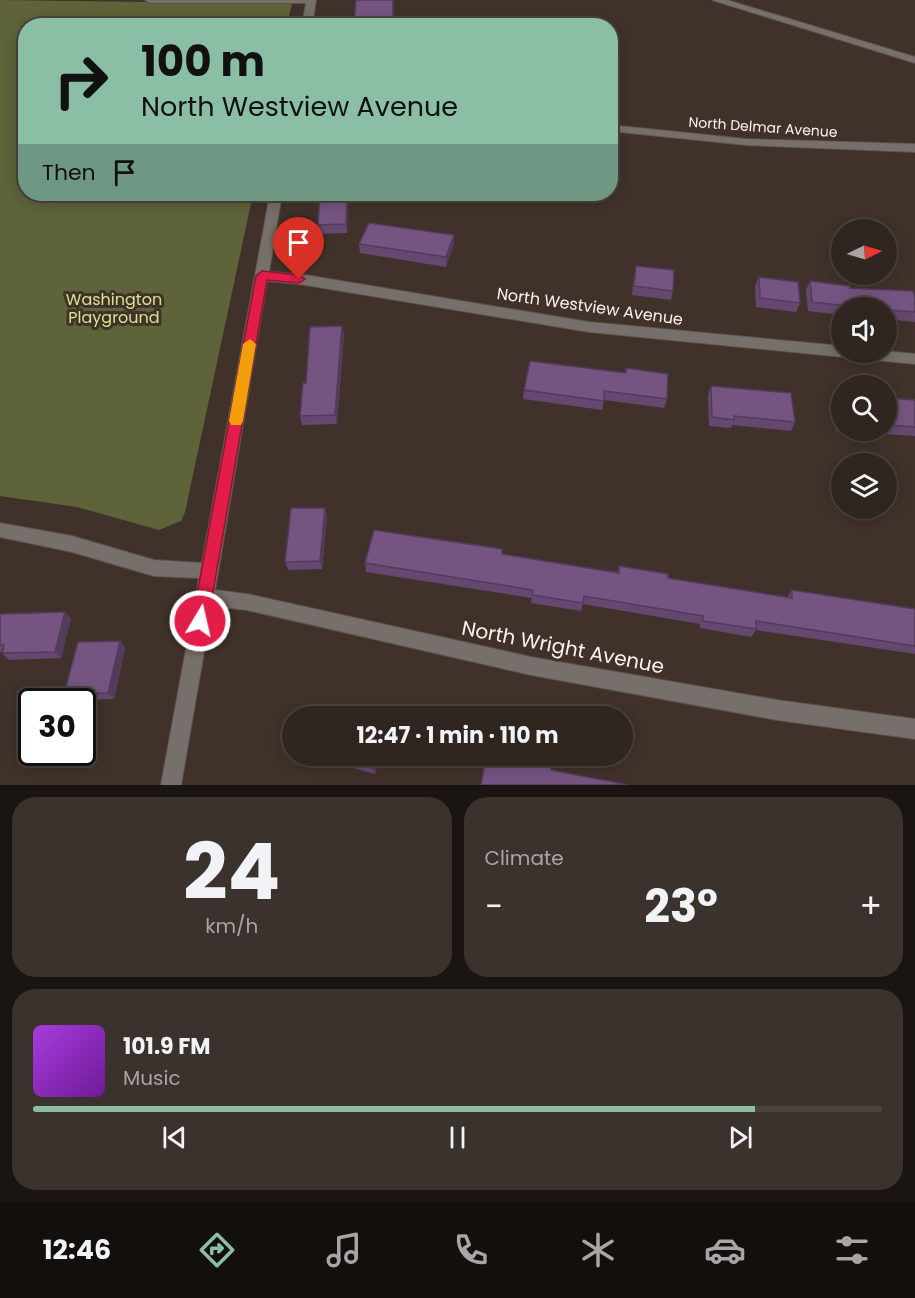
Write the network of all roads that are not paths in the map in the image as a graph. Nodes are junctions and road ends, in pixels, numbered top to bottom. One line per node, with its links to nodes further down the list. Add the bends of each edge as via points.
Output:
1 (150, 0): 2 (street)
2 (184, 0): 3 (street)
3 (311, 0): 5 (street)
4 (717, 0): 6 (street)
5 (309, 18)
6 (915, 60)
7 (618, 129): 8 (street, North Delmar Avenue, via 746,142)
8 (915, 148)
9 (275, 201): 10 (street)
10 (262, 276): 11 (street, North Westview Avenue, via 589,327); 13 (street)
11 (915, 359)
12 (0, 530): 13 (street, via 72,544 154,568)
13 (209, 571): 14 (street)
14 (204, 597): 15 (street, North Wright Avenue, via 247,602 531,666 777,710); 16 (street)
15 (915, 729)
16 (171, 785)

